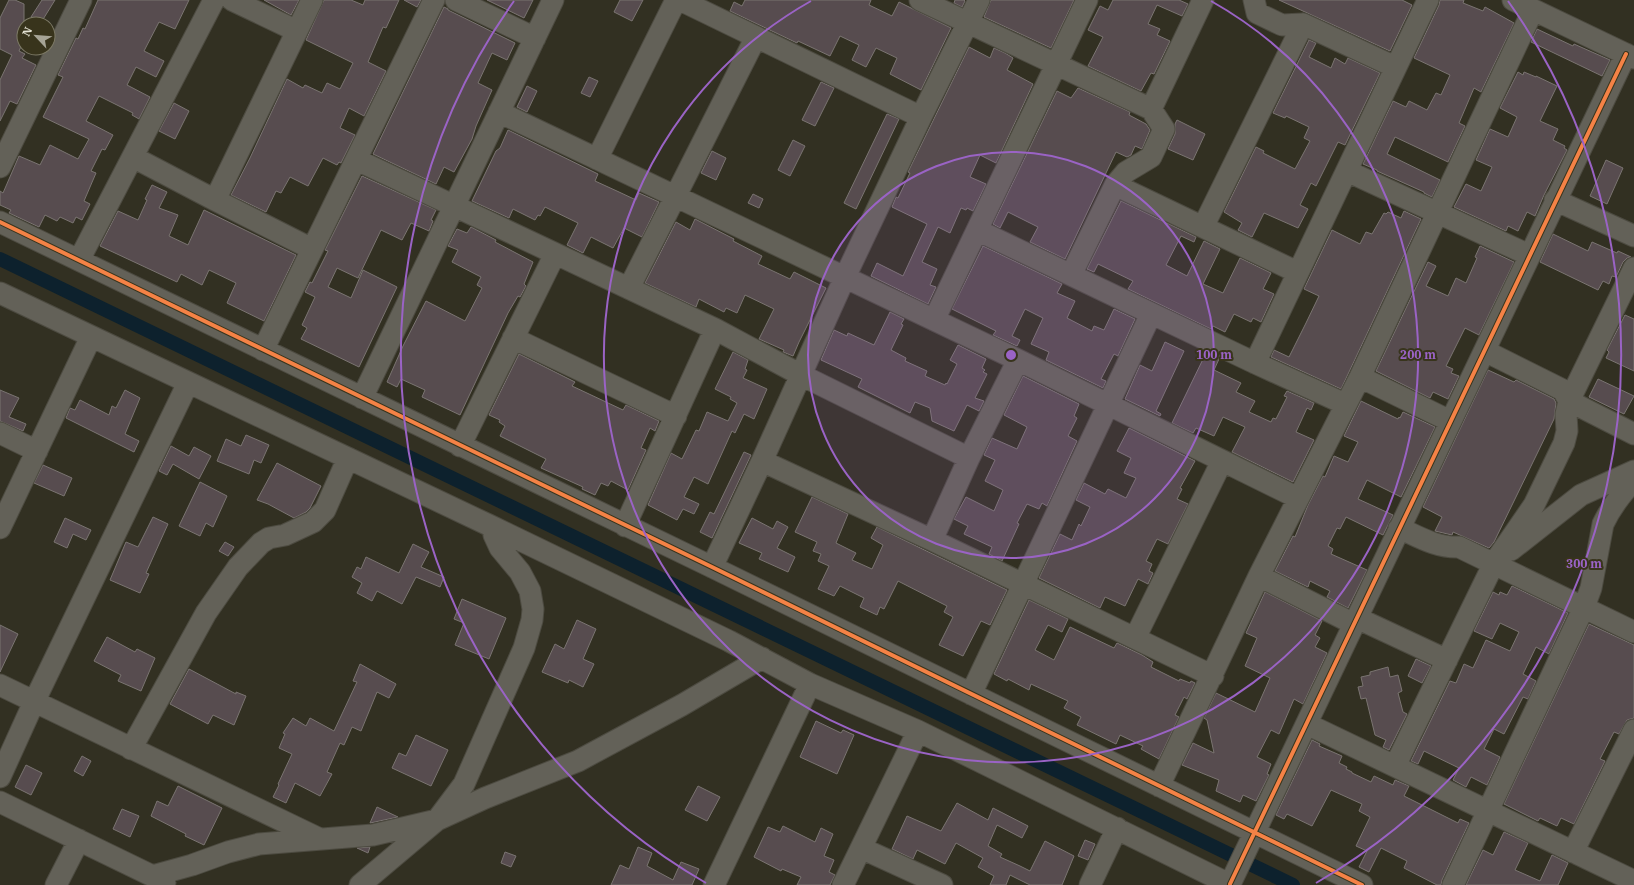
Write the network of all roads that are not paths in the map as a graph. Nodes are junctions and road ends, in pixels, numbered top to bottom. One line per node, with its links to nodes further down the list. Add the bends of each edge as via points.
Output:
1 (81, 0): 32 (street)
2 (214, 0): 29 (street)
3 (232, 0): 20 (street)
4 (312, 0): 20 (street)
5 (434, 0): 31 (street)
6 (456, 0): 22 (street)
7 (553, 0): 22 (street)
8 (676, 0): 30 (street)
9 (680, 0): 21 (street)
10 (920, 0): 18 (street)
11 (979, 0): 18 (street)
12 (1087, 0): 24 (street)
13 (1203, 0): 26 (street)
14 (1254, 0): 19 (street, via 1257,13 1282,25)
15 (1428, 0): 25 (street)
16 (1513, 0): 17 (street)
17 (1533, 10): 23 (street); 39 (street)
18 (968, 23): 24 (street); 28 (street)
19 (1303, 24): 25 (street); 41 (street)
20 (297, 31): 36 (street)
21 (756, 37): 28 (street); 35 (street)
22 (535, 38): 27 (street)
23 (1630, 56): 37 (street)
24 (1056, 65): 26 (street); 42 (street)
25 (1395, 67): 33 (street)
26 (1150, 110): 34 (street, via 1164,129 1150,157 1126,172)
27 (499, 112): 30 (street); 38 (street)
28 (921, 117): 51 (street)
29 (133, 156): 36 (street); 47 (street)
30 (597, 159): 35 (street)
31 (357, 160): 38 (street); 44 (street)
32 (0, 167)
33 (1347, 171): 39 (street); 49 (street)
34 (1114, 185): 41 (street); 50 (street)
35 (675, 196): 51 (street); 52 (street)
36 (216, 200): 44 (street)
37 (1555, 200): 43 (street); 46 (street)
38 (454, 206): 45 (street); 66 (street)
39 (1438, 213): 46 (street); 64 (street)
40 (0, 222): 47 (street)
41 (1203, 227): 49 (street)
42 (977, 230): 50 (street); 55 (street)
43 (1634, 236)
44 (312, 249): 59 (street)
45 (555, 254): 52 (street); 58 (street)
46 (1529, 255): 60 (street)
47 (79, 260): 59 (street)
48 (1634, 268): 67 (street)
49 (1297, 272): 62 (street)
50 (1071, 275): 54 (street)
51 (845, 277): 55 (street); 63 (street)
52 (628, 288): 56 (street)
53 (0, 293): 57 (street)
54 (1152, 314): 62 (street); 69 (street)
55 (934, 320): 61 (street)
56 (714, 329): 63 (street); 70 (street)
57 (91, 337): 65 (street); 75 (street)
58 (513, 338): 70 (street); 74 (street)
59 (263, 350): 66 (street)
60 (1485, 351): 67 (street, via 1563,390); 71 (street)
61 (1018, 360): 69 (street); 77 (street)
62 (1255, 363): 68 (street)
63 (801, 375): 77 (street); 78 (street)
64 (1360, 377): 68 (street); 71 (street)
65 (188, 383): 76 (street); 102 (street)
66 (362, 398): 74 (street)
67 (1569, 401): 73 (street); 88 (street, via 1564,443 1534,505)
68 (1345, 404): 82 (street)
69 (1108, 405): 79 (street); 91 (street)
70 (676, 416): 83 (street)
71 (1450, 421): 86 (street)
72 (0, 433): 75 (street)
73 (1634, 434)
74 (460, 446): 83 (street)
75 (37, 451): 85 (street)
76 (348, 458): 84 (street); 106 (street, via 325,510 313,522 285,535 269,538 238,567 206,613)
77 (969, 458): 87 (street)
78 (762, 461): 87 (street); 89 (street)
79 (1222, 461): 82 (street); 95 (street)
80 (1634, 471): 88 (street, via 1581,495)
81 (1634, 480): 92 (street, via 1620,496 1603,524 1591,588)
82 (1298, 498): 90 (street)
83 (625, 526): 89 (street)
84 (493, 527): 96 (street); 113 (street, via 500,548 527,583 533,609 532,620 524,648 467,777)
85 (0, 528)
86 (1399, 528): 88 (street, via 1434,544 1449,548 1459,547); 93 (street)
87 (932, 540): 91 (street)
88 (1494, 563): 92 (street); 97 (street)
89 (712, 568): 101 (street)
90 (1259, 576): 93 (street); 98 (street)
91 (1023, 584): 95 (street); 101 (street)
92 (1584, 608): 94 (street); 112 (street)
93 (1356, 621): 97 (street); 103 (street)
94 (1634, 632)
95 (1135, 638): 98 (street)
96 (762, 658): 99 (street); 113 (street, via 578,761 484,798)
97 (1447, 660): 108 (street)
98 (1213, 676): 110 (street)
99 (810, 684): 105 (street); 126 (street)
100 (0, 685): 102 (street)
101 (970, 694): 110 (street)
102 (34, 702): 106 (street); 109 (street)
103 (1307, 724): 108 (street); 115 (street)
104 (1634, 730): 107 (street)
105 (918, 731): 114 (street); 118 (street)
106 (130, 749): 116 (street)
107 (1628, 755): 119 (street)
108 (1394, 766): 112 (street)
109 (0, 777)
110 (1159, 786): 115 (street)
111 (0, 802): 117 (street)
112 (1488, 811): 119 (street); 131 (street)
113 (437, 820): 116 (street, via 373,835); 125 (street)
114 (1117, 828): 122 (street); 129 (street)
115 (1255, 834): 122 (street); 130 (street)
116 (319, 839): 120 (street, via 259,844)
117 (79, 840): 120 (street); 123 (street)
118 (861, 848): 127 (street); 128 (street)
119 (1573, 852): 121 (street)
120 (152, 876): 124 (street)
121 (1634, 881)
122 (1225, 883)
123 (56, 885)
124 (171, 885)
125 (360, 885)
126 (714, 885)
127 (843, 885)
128 (942, 885)
129 (1090, 885)
130 (1362, 885)
131 (1452, 885)

